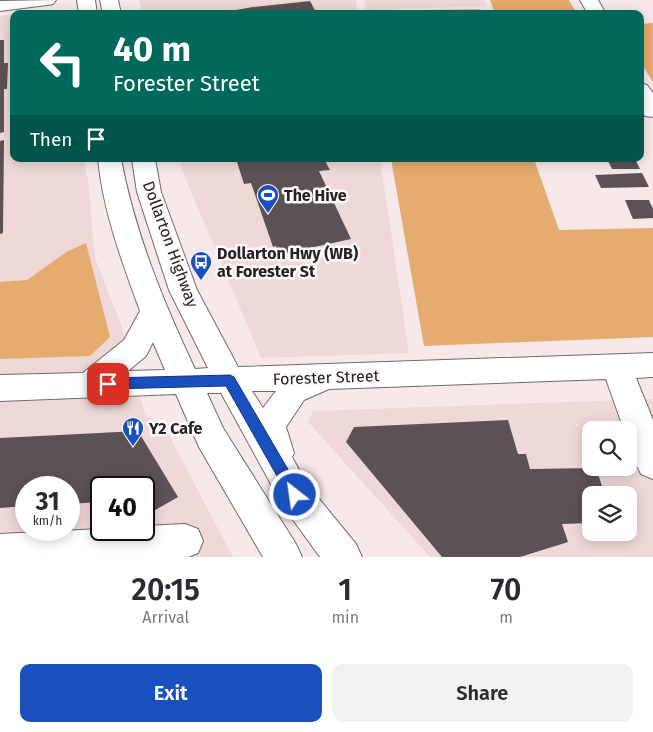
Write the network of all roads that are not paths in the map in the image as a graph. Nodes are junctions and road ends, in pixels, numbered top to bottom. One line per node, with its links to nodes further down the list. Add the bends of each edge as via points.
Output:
1 (47, 0): 2 (street)
2 (0, 6)
3 (644, 96): 4 (street)
4 (653, 111)
5 (110, 162): 7 (street, via 133,256)
6 (144, 162): 11 (street, Dollarton Highway, via 150,192 183,290)
7 (154, 311): 12 (street); 13 (street, via 135,348)
8 (653, 365): 9 (street, Forester Street)
9 (617, 367): 10 (street, Forester Street); 15 (street)
10 (323, 377): 11 (street, Forester Street); 16 (street, via 293,391 269,425)
11 (230, 380): 12 (street, Forester Street); 16 (street, Dollarton Highway)
12 (186, 381): 13 (street, Forester Street); 19 (street, via 211,437)
13 (91, 384): 14 (street, Forester Street)
14 (0, 388)
15 (653, 464)
16 (282, 473): 20 (street, Dollarton Highway)
17 (185, 542): 18 (street)
18 (0, 552)
19 (283, 557)
20 (343, 557)

